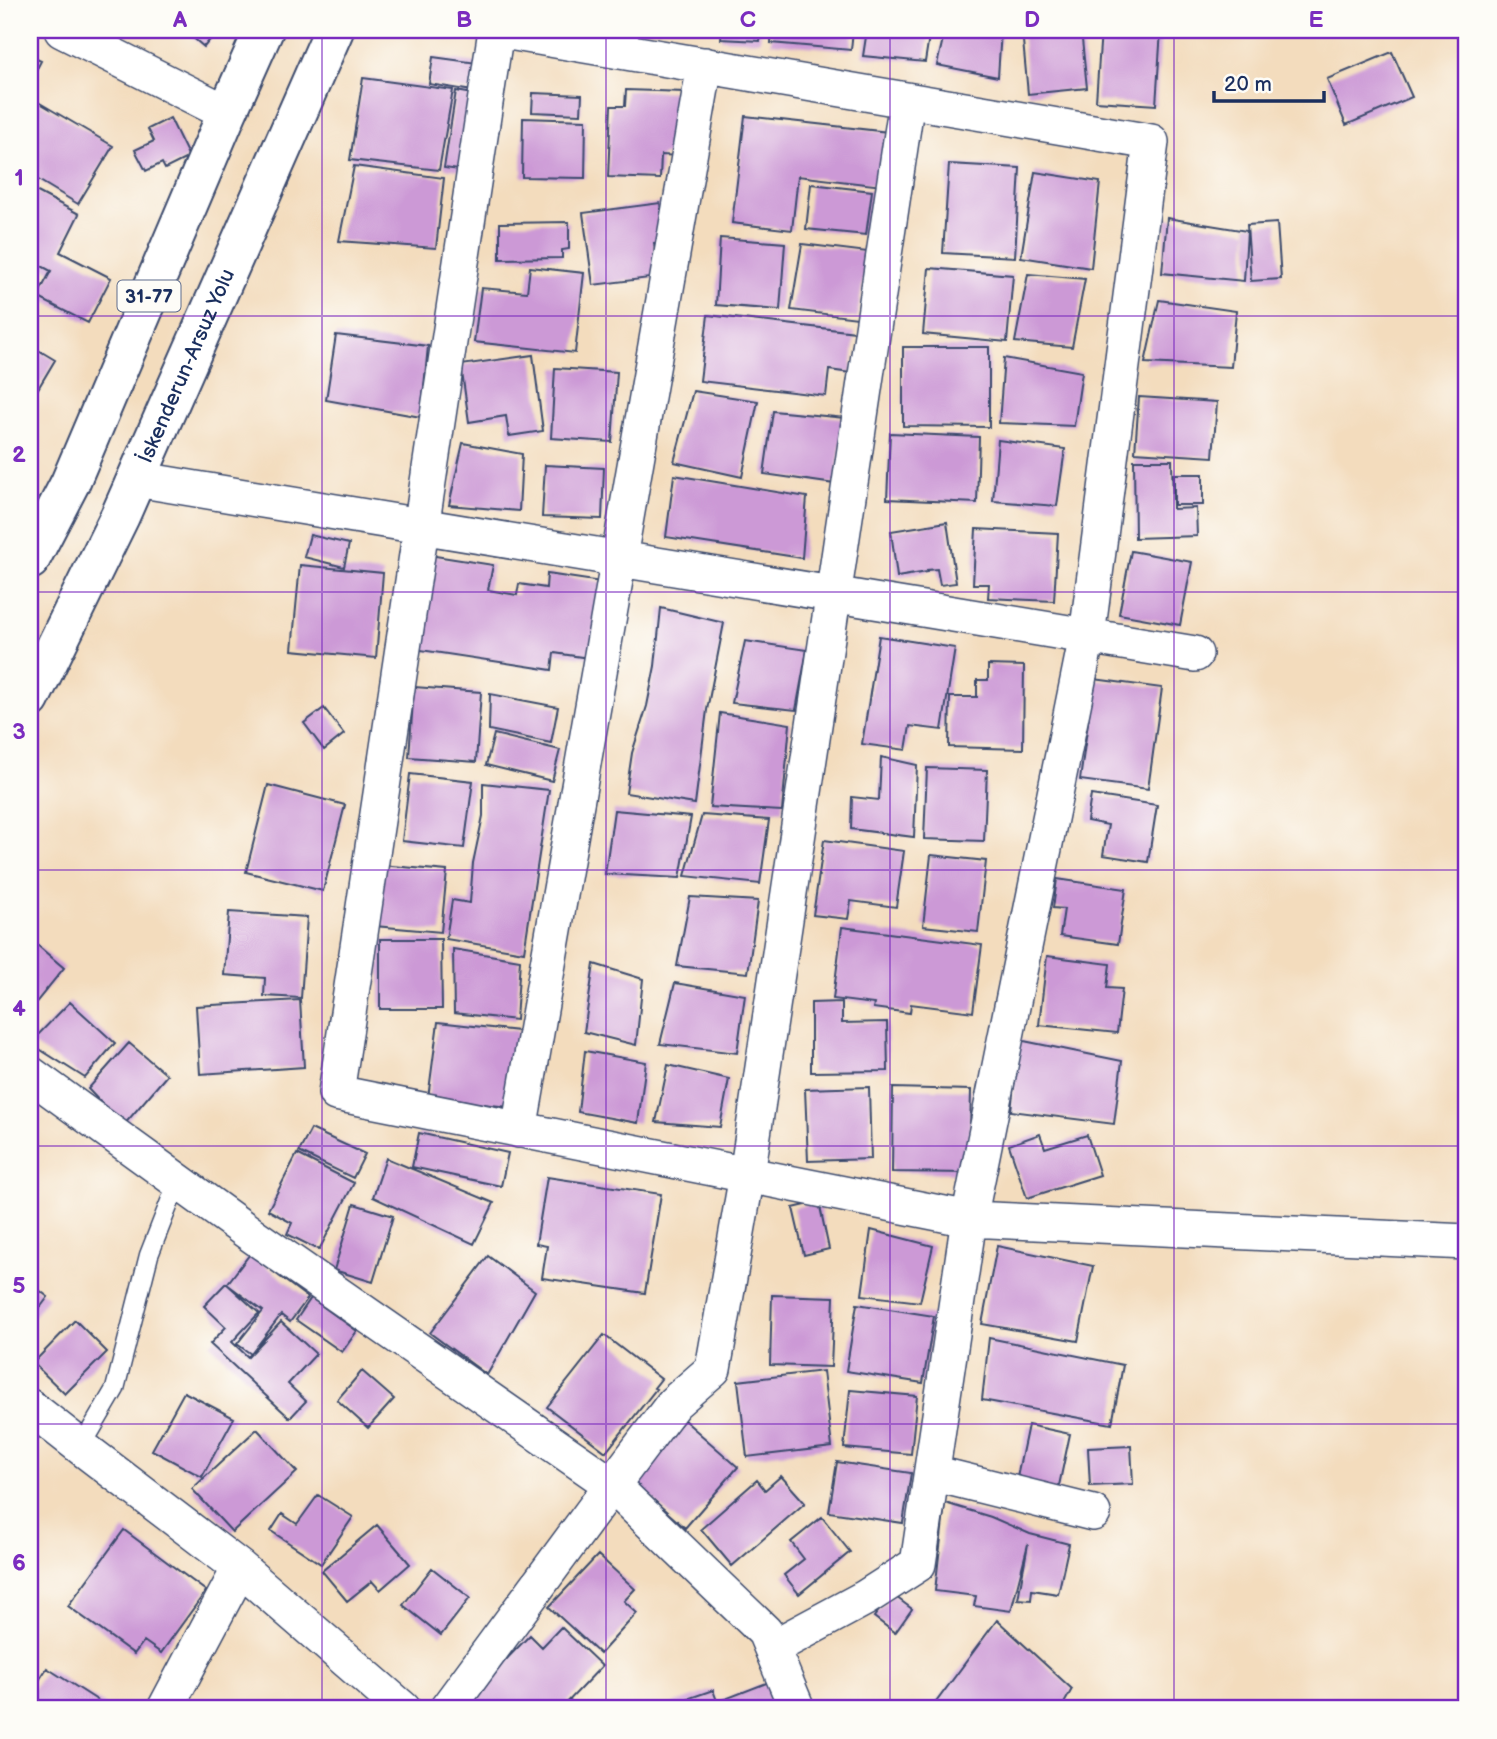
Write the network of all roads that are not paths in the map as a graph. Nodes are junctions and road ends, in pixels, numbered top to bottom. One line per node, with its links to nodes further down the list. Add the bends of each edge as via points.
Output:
1 (62, 30): 7 (street)
2 (264, 30): 7 (main road, 31-77)
3 (334, 30): 8 (main road, İskenderun-Arsuz Yolu)
4 (497, 30): 5 (street); 9 (street)
5 (705, 65): 6 (street); 10 (street)
6 (907, 100): 12 (street); 13 (street, via 1151,142)
7 (227, 113): 11 (main road, 31-77, via 70,483)
8 (136, 479): 9 (street); 15 (main road, İskenderun-Arsuz Yolu)
9 (422, 526): 10 (street); 17 (street, via 336,1093)
10 (619, 559): 12 (street); 17 (street)
11 (30, 560)
12 (833, 594): 13 (street); 18 (street)
13 (1087, 636): 14 (street); 20 (street)
14 (1195, 654)
15 (30, 699)
16 (30, 1074): 19 (street)
17 (519, 1130): 18 (street)
18 (747, 1175): 20 (street); 25 (street, via 713,1369 674,1403)
19 (178, 1181): 23 (lane, via 149,1255 115,1389); 25 (street)
20 (969, 1219): 21 (street); 24 (street)
21 (1467, 1242)
22 (30, 1407): 23 (street)
23 (81, 1447): 27 (street)
24 (932, 1474): 26 (street); 28 (street, via 918,1564)
25 (612, 1485): 28 (street, via 765,1632); 31 (street)
26 (1093, 1513)
27 (240, 1568): 29 (street); 30 (street)
28 (772, 1648): 32 (street)
29 (165, 1709)
30 (402, 1709)
31 (447, 1709)
32 (797, 1709)

